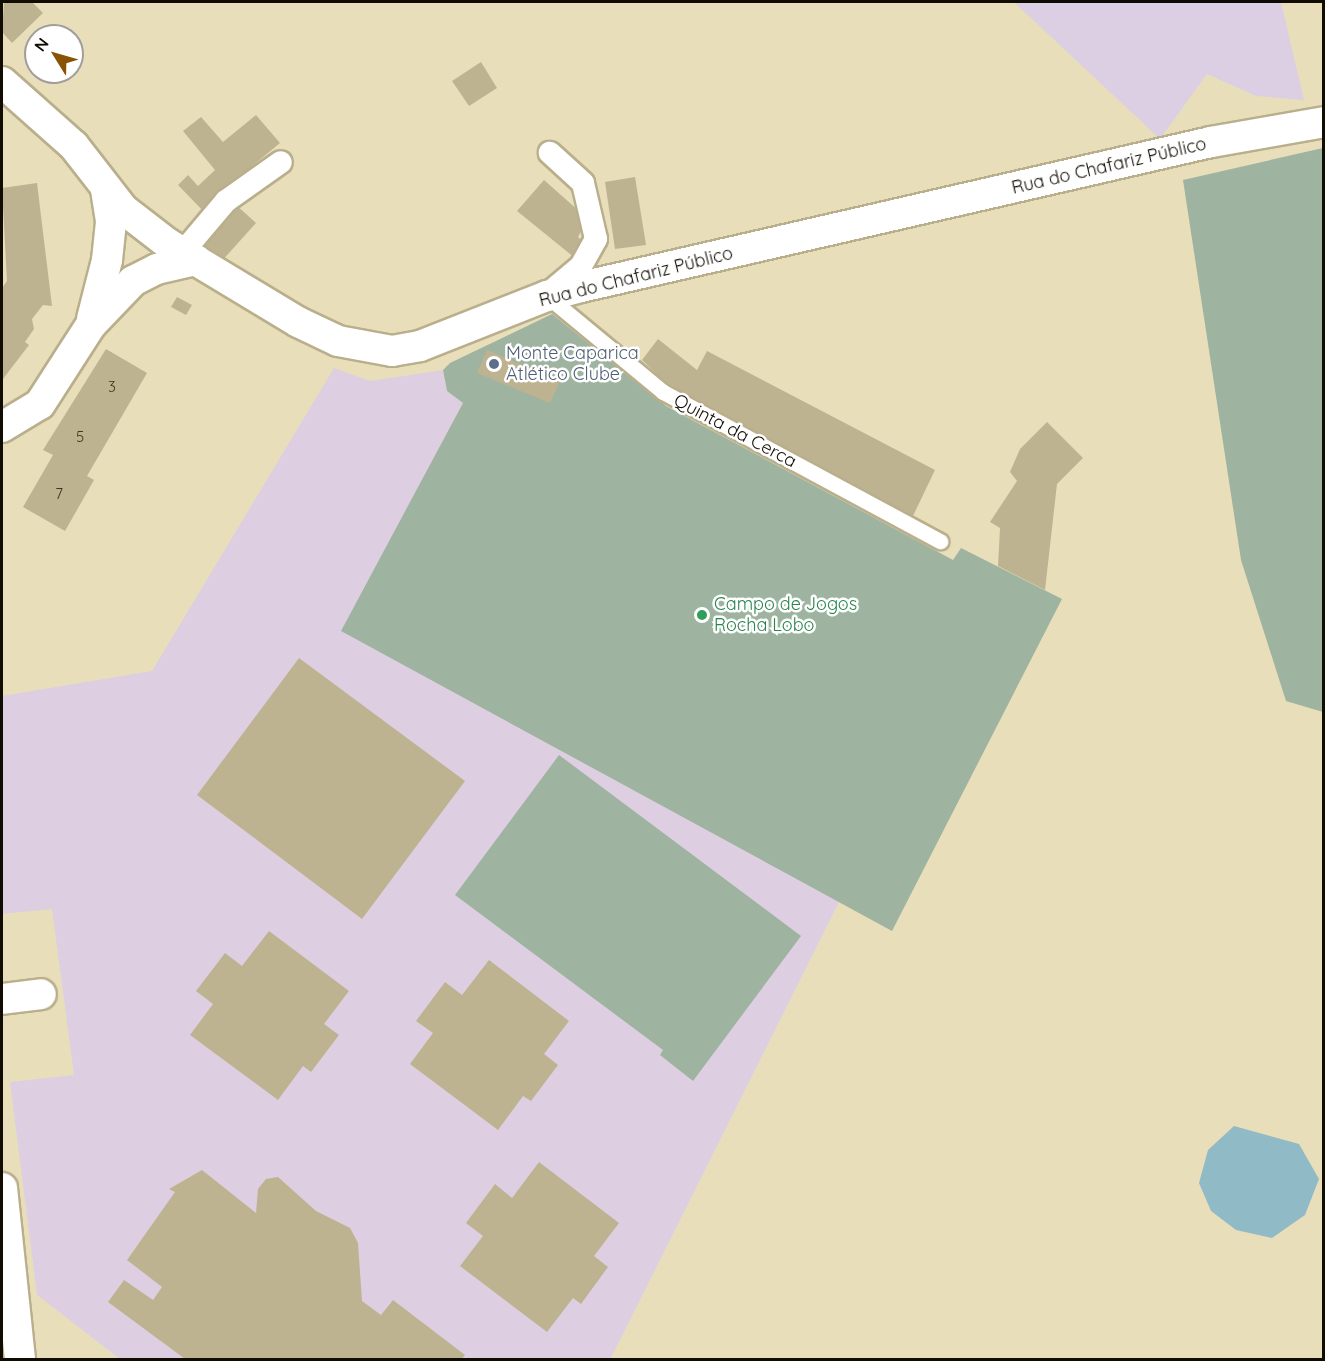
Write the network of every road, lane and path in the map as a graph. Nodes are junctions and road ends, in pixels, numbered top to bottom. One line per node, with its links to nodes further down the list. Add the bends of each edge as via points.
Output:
1 (2, 82): 5 (street, Rua do Chafariz Público, via 74,146)
2 (1323, 122): 7 (street, Rua do Chafariz Público, via 1211,142)
3 (550, 153): 7 (street, via 583,183 596,239 581,266)
4 (281, 162): 6 (street, via 225,201)
5 (106, 190): 6 (street, Rua do Chafariz Público, via 140,225); 8 (street, via 111,221 107,260)
6 (189, 257): 7 (street, Rua do Chafariz Público, via 298,322 338,341 371,350 420,346); 8 (street, via 133,281)
7 (547, 296): 10 (lane, Quinta da Cerca, via 663,392)
8 (91, 325): 9 (street, via 40,404)
9 (2, 427)
10 (940, 541)
11 (41, 994): 12 (street)
12 (2, 999)
13 (2, 1188): 14 (street)
14 (20, 1359)

